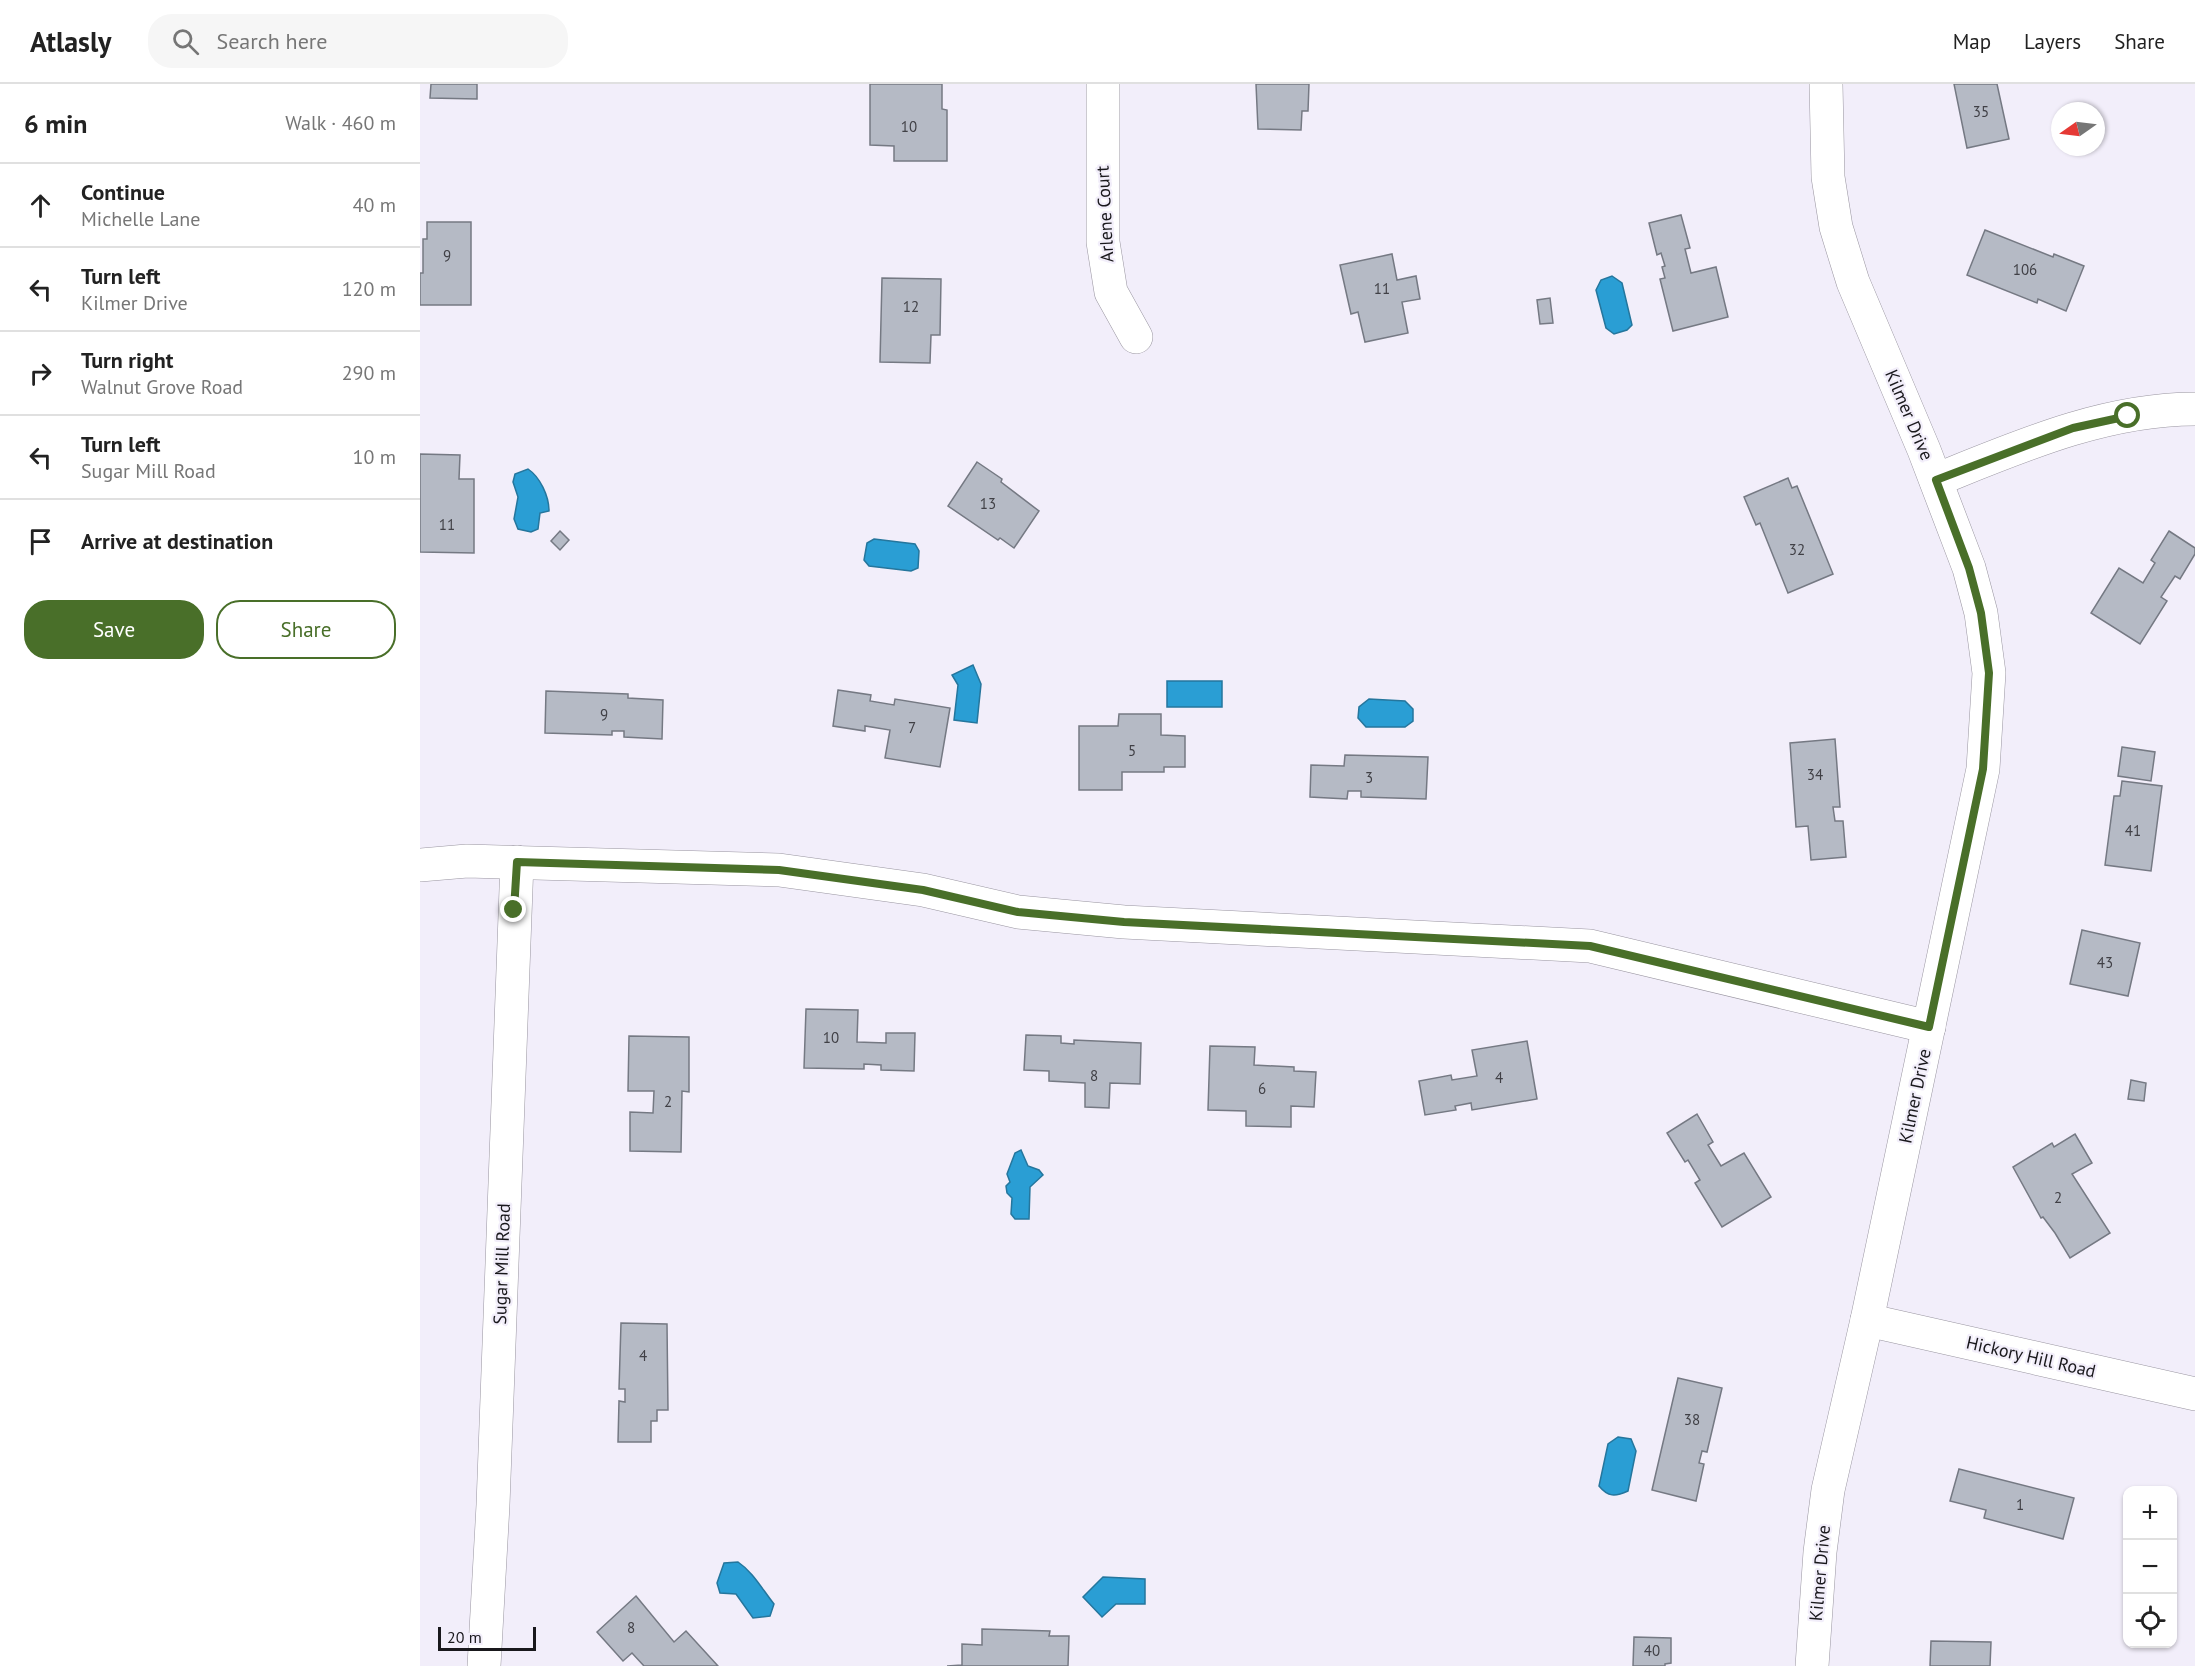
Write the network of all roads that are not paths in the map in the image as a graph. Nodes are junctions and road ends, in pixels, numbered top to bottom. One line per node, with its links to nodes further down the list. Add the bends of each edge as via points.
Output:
1 (1103, 84): 3 (street, Arlene Court, via 1102,242 1111,292)
2 (1826, 84): 5 (street, Kilmer Drive, via 1828,177 1836,227 1853,282)
3 (1136, 337)
4 (2195, 409): 5 (street, via 2128,416 2073,428)
5 (1936, 480): 8 (street, Kilmer Drive, via 1969,568 1981,613 1989,673 1983,769)
6 (517, 862): 7 (street); 8 (street, via 779,870 923,890 1018,912 1124,922 1590,946); 11 (street, Sugar Mill Road)
7 (420, 865)
8 (1929, 1027): 9 (street, Kilmer Drive)
9 (1867, 1320): 10 (street, Hickory Hill Road); 12 (street, Kilmer Drive, via 1828,1490)
10 (2195, 1394)
11 (484, 1666)
12 (1812, 1666)

